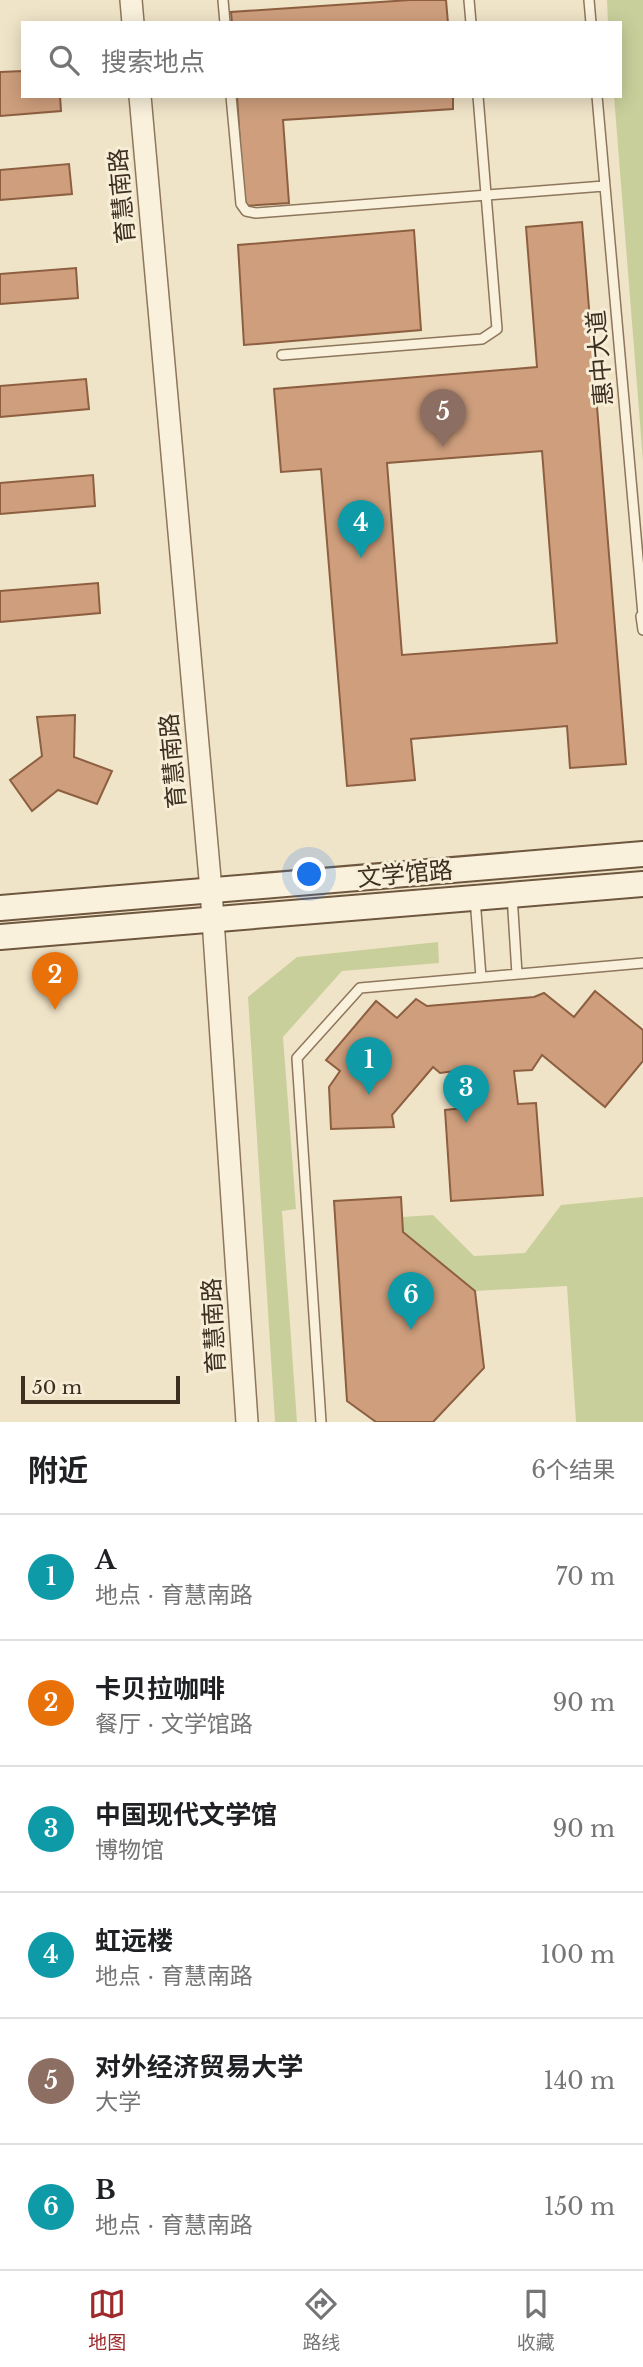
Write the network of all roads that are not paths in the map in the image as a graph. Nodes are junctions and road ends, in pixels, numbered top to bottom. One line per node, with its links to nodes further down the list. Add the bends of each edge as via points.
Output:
1 (131, 0): 5 (street)
2 (223, 0): 6 (lane)
3 (469, 0): 7 (lane)
4 (589, 0): 8 (lane)
5 (133, 21)
6 (225, 21)
7 (471, 21)
8 (591, 21)
9 (140, 98): 20 (street, 育慧南路)
10 (231, 98): 14 (lane, via 241,204 246,211)
11 (478, 98): 14 (lane)
12 (597, 98): 13 (lane, 惠中大道)
13 (604, 186): 14 (lane); 16 (lane, 惠中大道)
14 (487, 196): 15 (lane, via 497,329 482,339)
15 (282, 355)
16 (642, 616): 17 (lane, 惠中大道)
17 (643, 630)
18 (643, 854): 20 (main road, 文学馆路)
19 (643, 884): 21 (main road, 文学馆路)
20 (211, 890): 23 (main road, 文学馆路); 24 (street, 育慧南路)
21 (512, 895): 22 (main road, 文学馆路); 27 (lane)
22 (475, 898): 24 (main road, 文学馆路); 28 (lane)
23 (0, 908)
24 (214, 919): 25 (main road, 文学馆路); 29 (street, 育慧南路)
25 (0, 937)
26 (643, 963): 27 (lane)
27 (517, 974): 28 (lane)
28 (481, 977): 30 (lane, via 360,988 298,1058)
29 (247, 1422)
30 (321, 1422)

